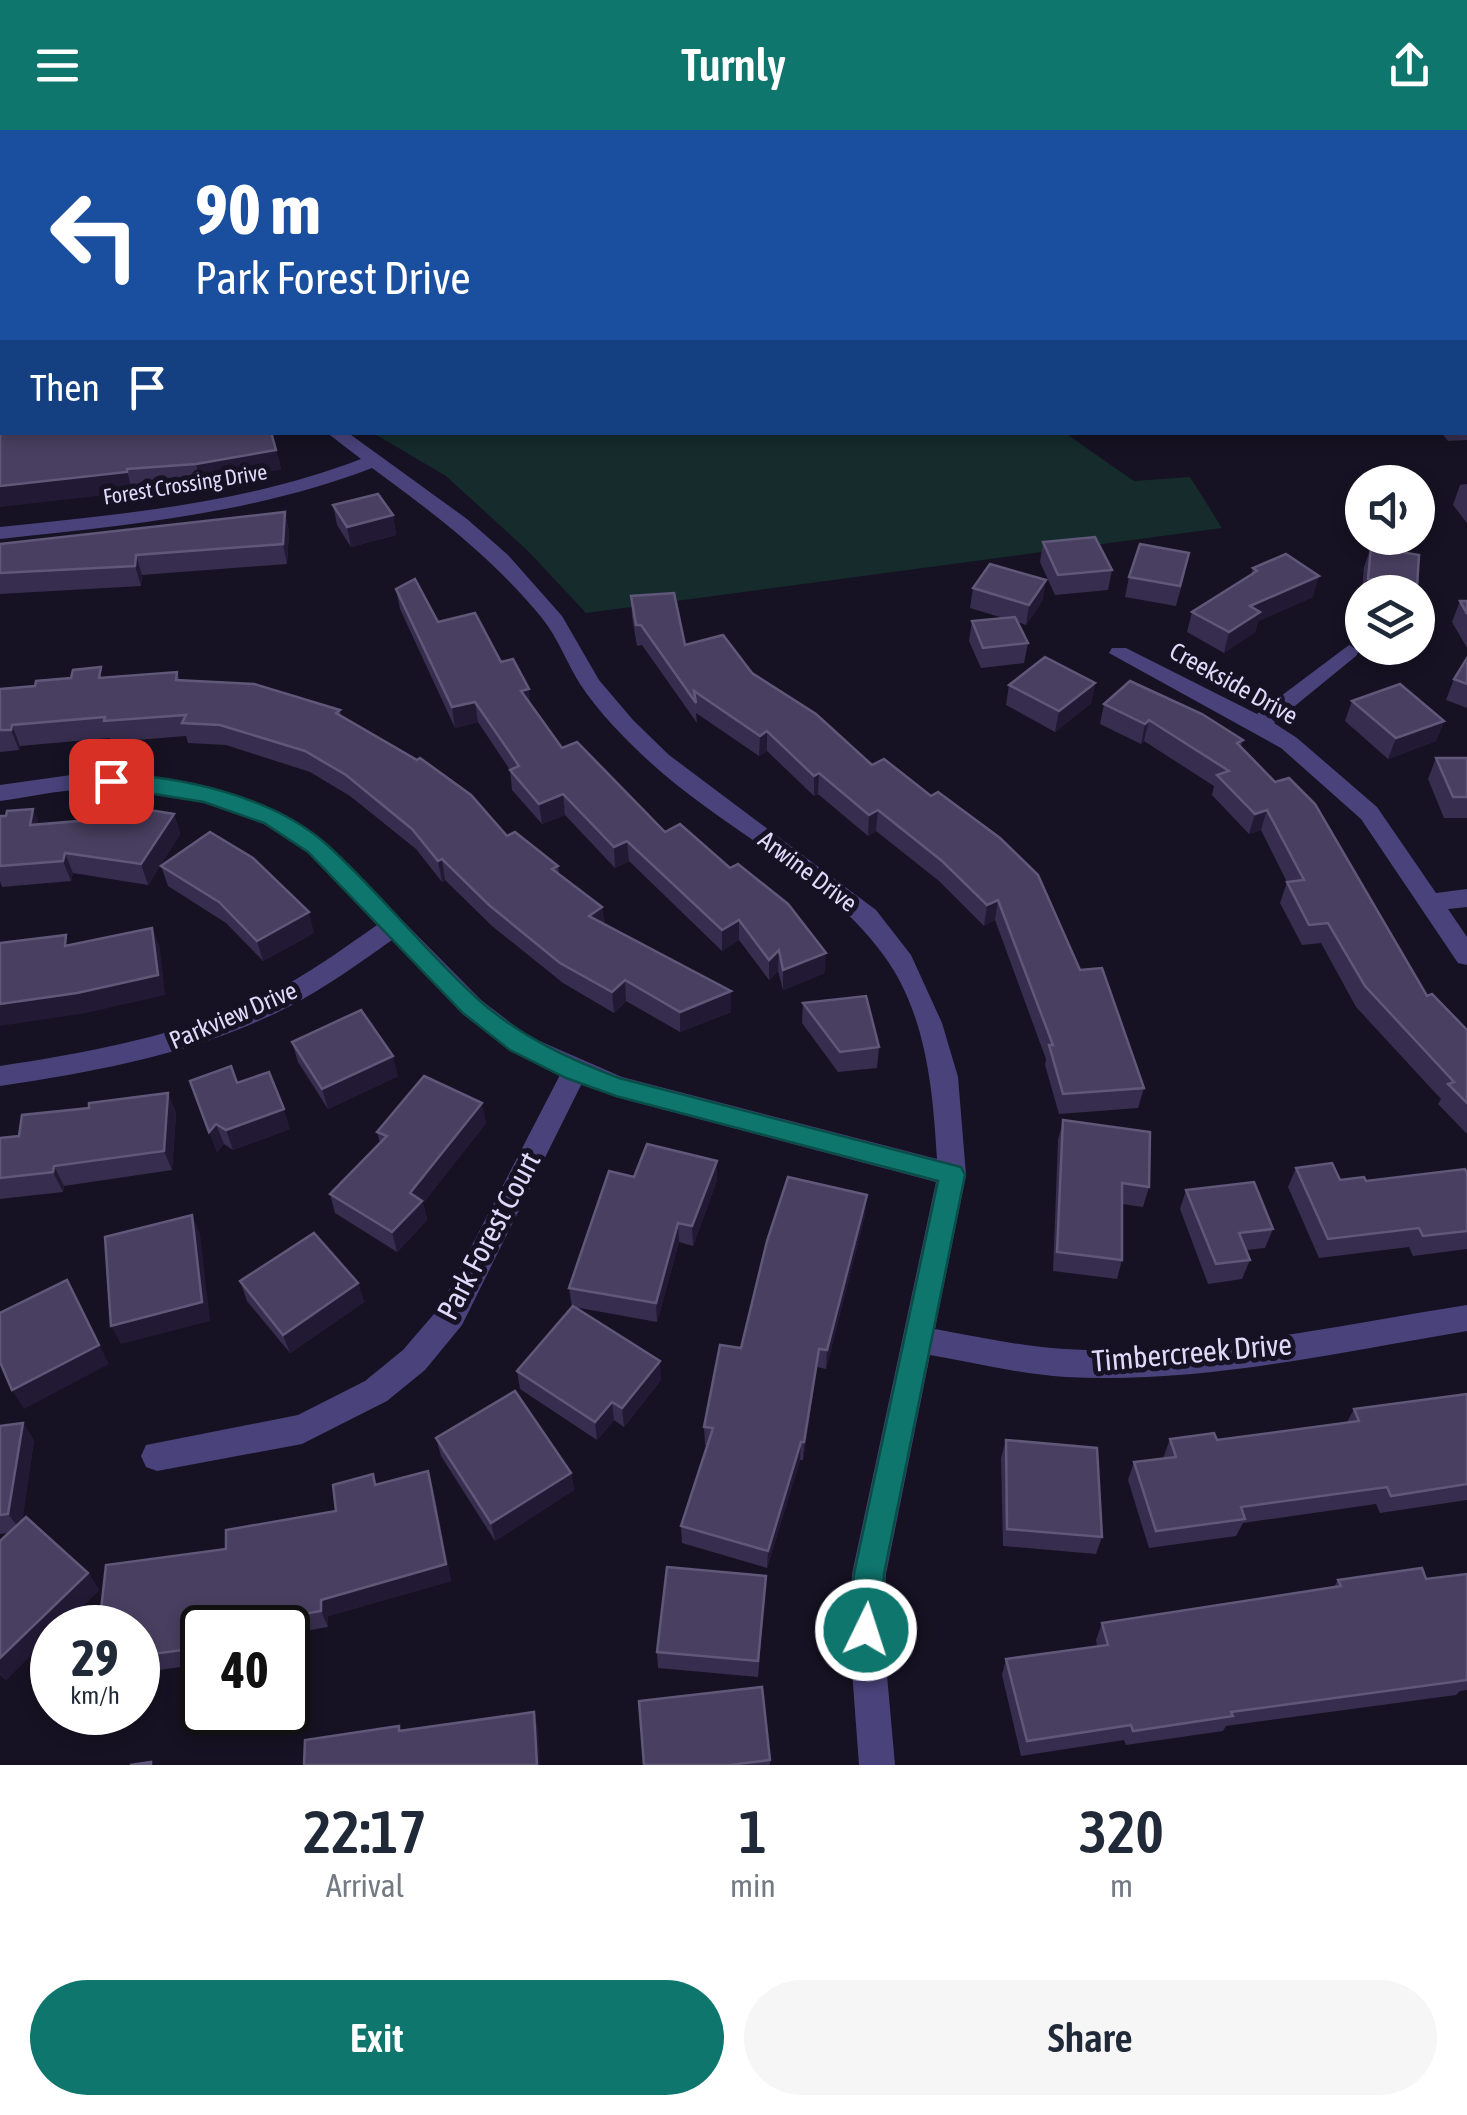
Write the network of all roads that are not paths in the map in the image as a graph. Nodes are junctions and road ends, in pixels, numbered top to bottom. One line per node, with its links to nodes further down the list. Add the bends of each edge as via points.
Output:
1 (339, 435): 2 (street, Arwine Drive)
2 (371, 462): 3 (street, Forest Crossing Drive, via 256,502); 14 (street, Arwine Drive, via 460,523 536,594 590,683 661,760 867,916 902,962 929,1023 945,1077)
3 (0, 533)
4 (1119, 652): 6 (street, Creekside Drive)
5 (1345, 654): 6 (street)
6 (1259, 724): 9 (street, Creekside Drive, via 1369,813)
7 (0, 793): 10 (street, via 85,781 137,782 224,801 272,818 316,847)
8 (1467, 898): 9 (street)
9 (1430, 902): 11 (street, Creekside Drive)
10 (392, 928): 12 (street, via 472,1007 519,1043); 13 (street, Parkview Drive, via 313,981 216,1028 88,1064)
11 (1467, 956)
12 (575, 1071): 14 (street); 17 (street, Park Forest Court, via 451,1316 414,1360 376,1391 302,1429)
13 (0, 1076)
14 (952, 1175): 16 (street, Arwine Drive)
15 (1467, 1318): 16 (street, Timbercreek Drive, via 1132,1363 1066,1363)
16 (917, 1338): 18 (street, Arwine Drive, via 869,1574 866,1630)
17 (156, 1456)
18 (877, 1765)

